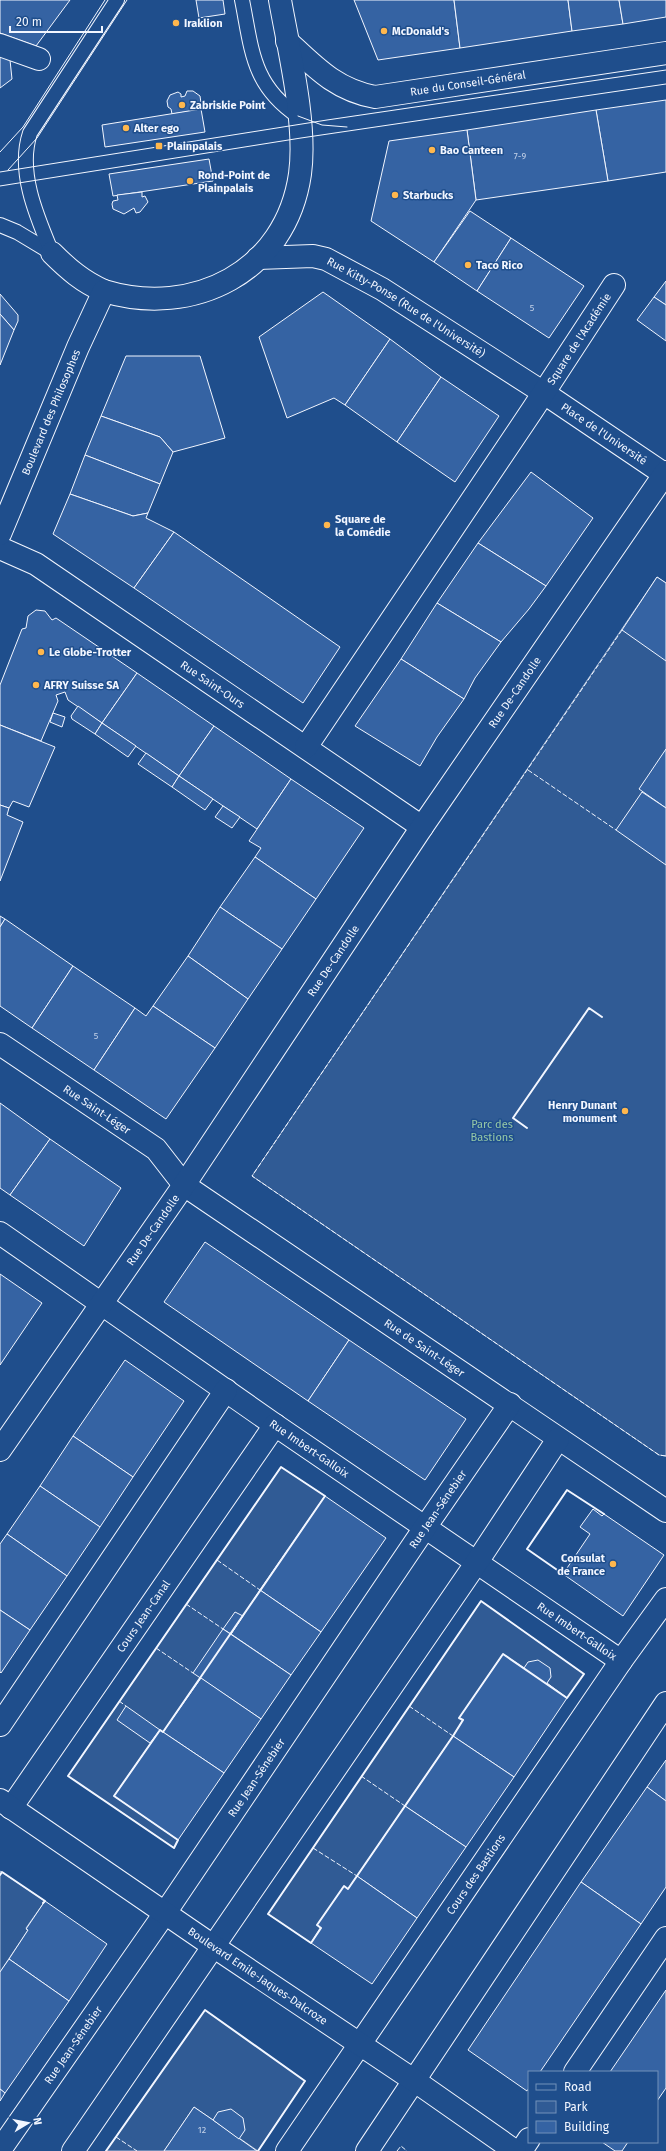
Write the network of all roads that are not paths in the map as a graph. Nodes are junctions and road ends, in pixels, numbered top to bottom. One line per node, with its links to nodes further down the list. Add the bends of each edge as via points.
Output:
1 (117, 0): 10 (lane, via 30,132 26,144 26,166 39,223)
2 (242, 0): 8 (lane, via 258,72 276,98)
3 (280, 0): 4 (street)
4 (287, 41): 6 (street, Rue du Conseil-Général, via 324,76 350,90 376,97); 8 (street)
5 (0, 45): 7 (street)
6 (666, 53)
7 (39, 59)
8 (298, 116): 11 (street, via 301,157 296,193 282,227)
9 (0, 225): 10 (lane)
10 (52, 253): 13 (street, via 71,273)
11 (258, 258): 13 (street, via 234,278 188,296 162,300 140,299); 14 (street, Rue Kitty-Ponse (Rue de l'Université), via 313,256 326,259 382,288)
12 (614, 285): 14 (street, Square de l'Académie)
13 (104, 291): 16 (street, Boulevard des Philosophes)
14 (544, 393): 15 (street, Place de l'Université); 18 (street)
15 (665, 473): 19 (street, Rue De-Candolle)
16 (0, 534)
17 (0, 548): 18 (street, Rue Saint-Ours, via 36,564)
18 (306, 747): 19 (street, Rue Saint-Ours)
19 (422, 827): 21 (street, Rue De-Candolle)
20 (0, 1044): 21 (street, Rue Saint-Léger, via 156,1149)
21 (184, 1185): 23 (street, Rue De-Candolle); 25 (street, Rue de Saint-Léger)
22 (0, 1233): 23 (street, Rue Imbert-Galloix)
23 (102, 1303): 24 (street, Rue Imbert-Galloix); 28 (street, Rue De-Candolle)
24 (226, 1390): 26 (street, Rue Imbert-Galloix); 35 (street)
25 (510, 1404): 27 (street, Rue de Saint-Léger); 30 (street, Rue Jean-Sénebier)
26 (275, 1425): 30 (street, Rue Imbert-Galloix); 36 (street, Cours Jean-Canal)
27 (558, 1438): 29 (street, Rue de Saint-Léger); 31 (street)
28 (0, 1450)
29 (666, 1511)
30 (426, 1526): 31 (street, Rue Imbert-Galloix); 37 (street, Rue Jean-Sénebier)
31 (476, 1562): 33 (street, Rue Imbert-Galloix); 39 (street)
32 (666, 1599): 33 (street, Cours des Bastions)
33 (621, 1661): 40 (street, Cours des Bastions)
34 (666, 1703): 42 (street)
35 (0, 1725)
36 (5, 1804): 37 (street, Boulevard Emile-Jaques-Dalcroze)
37 (165, 1913): 39 (street, Boulevard Emile-Jaques-Dalcroze); 44 (street, Rue Jean-Sénebier)
38 (666, 1938): 41 (street)
39 (212, 1946): 40 (street, Boulevard Emile-Jaques-Dalcroze); 45 (street)
40 (359, 2044): 42 (street, Boulevard Emile-Jaques-Dalcroze); 46 (street, Cours des Bastions)
41 (576, 2071)
42 (415, 2081): 47 (street); 48 (street, Boulevard Emile-Jaques-Dalcroze)
43 (528, 2140): 49 (street)
44 (0, 2150)
45 (73, 2151)
46 (287, 2151)
47 (367, 2151)
48 (515, 2151)
49 (521, 2151)

